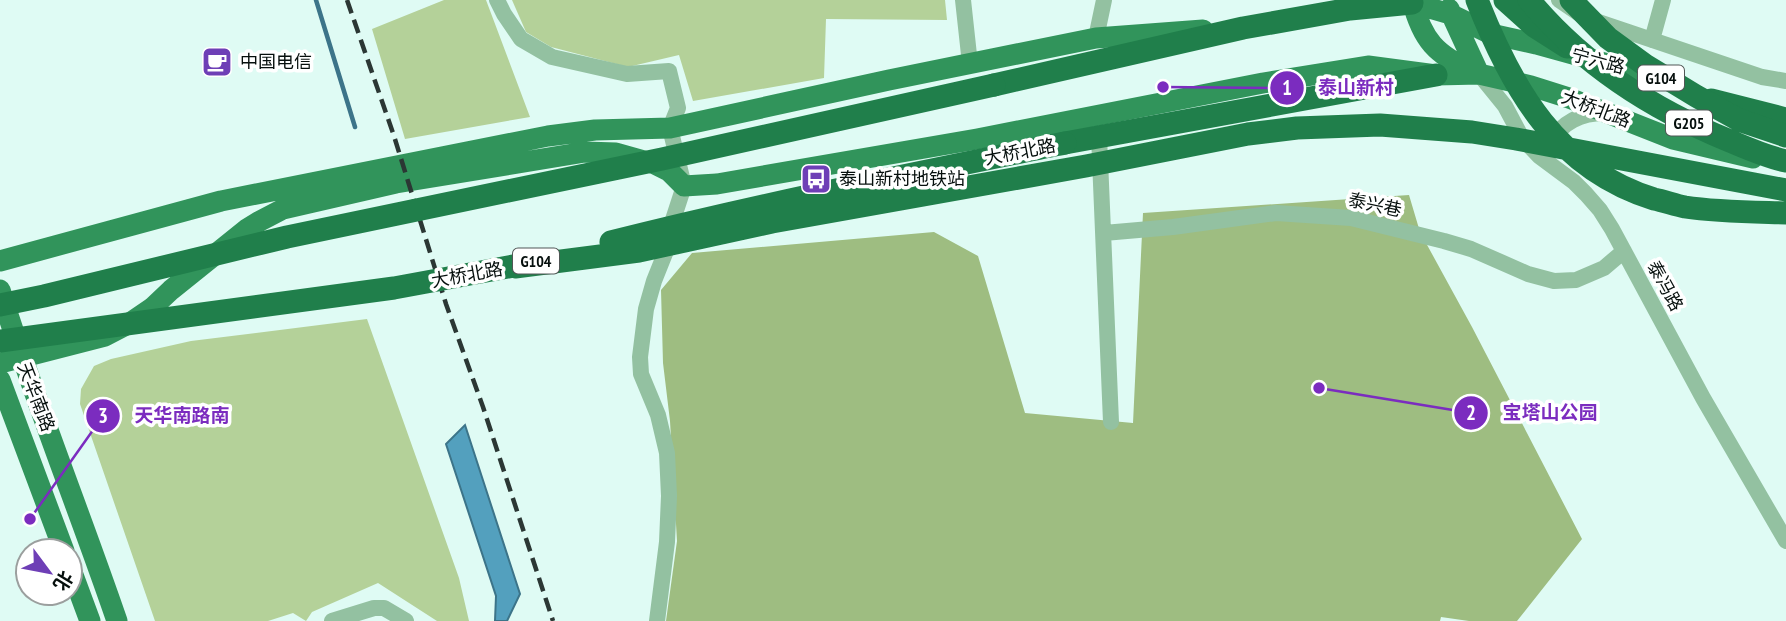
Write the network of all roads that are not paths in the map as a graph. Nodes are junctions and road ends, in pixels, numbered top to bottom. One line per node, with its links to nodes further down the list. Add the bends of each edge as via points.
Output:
1 (497, 0): 24 (street, via 521,39 552,57 627,74 669,71 678,108)
2 (963, 0): 16 (street)
3 (1104, 0): 13 (street)
4 (1477, 0): 31 (highway, bridge, via 1521,91 1544,125 1581,163 1620,186 1684,207)
5 (1505, 0): 15 (highway)
6 (1529, 0): 27 (highway, G205, bridge, via 1600,68 1649,103)
7 (1559, 0): 14 (street, via 1584,17)
8 (1571, 0): 20 (highway, G205, bridge, via 1608,38)
9 (1663, 0): 14 (street)
10 (1412, 1): 11 (main road, 宁六路 / G104); 12 (highway, G104); 17 (main road, via 1427,39 1448,59)
11 (1448, 7): 15 (main road, 宁六路 / G104, via 1491,34); 17 (main road)
12 (1243, 28): 13 (main road); 37 (highway, G104, bridge, via 662,159 287,237)
13 (1096, 38): 16 (main road)
14 (1652, 40): 19 (street)
15 (1581, 57): 21 (main road, 宁六路 / G104)
16 (970, 64): 24 (main road)
17 (1479, 74): 18 (main road, 大桥北路); 22 (main road, 大桥北路, via 1531,86); 28 (street, 泰冯路, via 1505,106 1522,138)
18 (1436, 75): 25 (highway, 大桥北路 / G104); 29 (main road, via 1368,66 751,179)
19 (1786, 81)
20 (1696, 96): 23 (highway, bridge); 26 (highway, G205, bridge, via 1739,120)
21 (1786, 111)
22 (1607, 113): 27 (main road, 大桥北路, via 1673,139); 28 (street, via 1573,119 1556,133 1549,152)
23 (1786, 119)
24 (670, 128): 29 (street); 34 (main road, via 548,136 384,168 221,201)
25 (1099, 136): 32 (street); 35 (highway, 大桥北路 / G104, bridge, via 708,218)
26 (1786, 136)
27 (1786, 163)
28 (1555, 168): 33 (street, 泰冯路, via 1600,210)
29 (684, 186): 39 (main road, via 655,164 616,153 585,152 396,183 283,209 247,229 130,323 105,336); 48 (street, via 646,309 640,356 641,374 667,453 667,542)
30 (1786, 190): 35 (highway, bridge, via 1505,137 1422,127 1339,125 1248,134 639,251)
31 (1786, 213)
32 (1104, 233): 33 (street, 泰兴巷, via 1276,213 1351,218 1453,243 1554,281 1576,280 1604,268); 42 (street)
33 (1624, 251): 44 (street, 泰冯路)
34 (0, 261)
35 (515, 267): 38 (highway, 大桥北路 / G104, bridge)
36 (0, 290): 39 (main road, 天华南路)
37 (0, 305)
38 (0, 341)
39 (21, 358): 40 (main road); 45 (main road, 天华南路)
40 (0, 363)
41 (0, 380): 43 (main road, 天华南路)
42 (1111, 422)
43 (59, 537)
44 (1786, 541)
45 (117, 621)
46 (332, 621): 47 (street, via 384,608)
47 (406, 621)
48 (657, 621)

